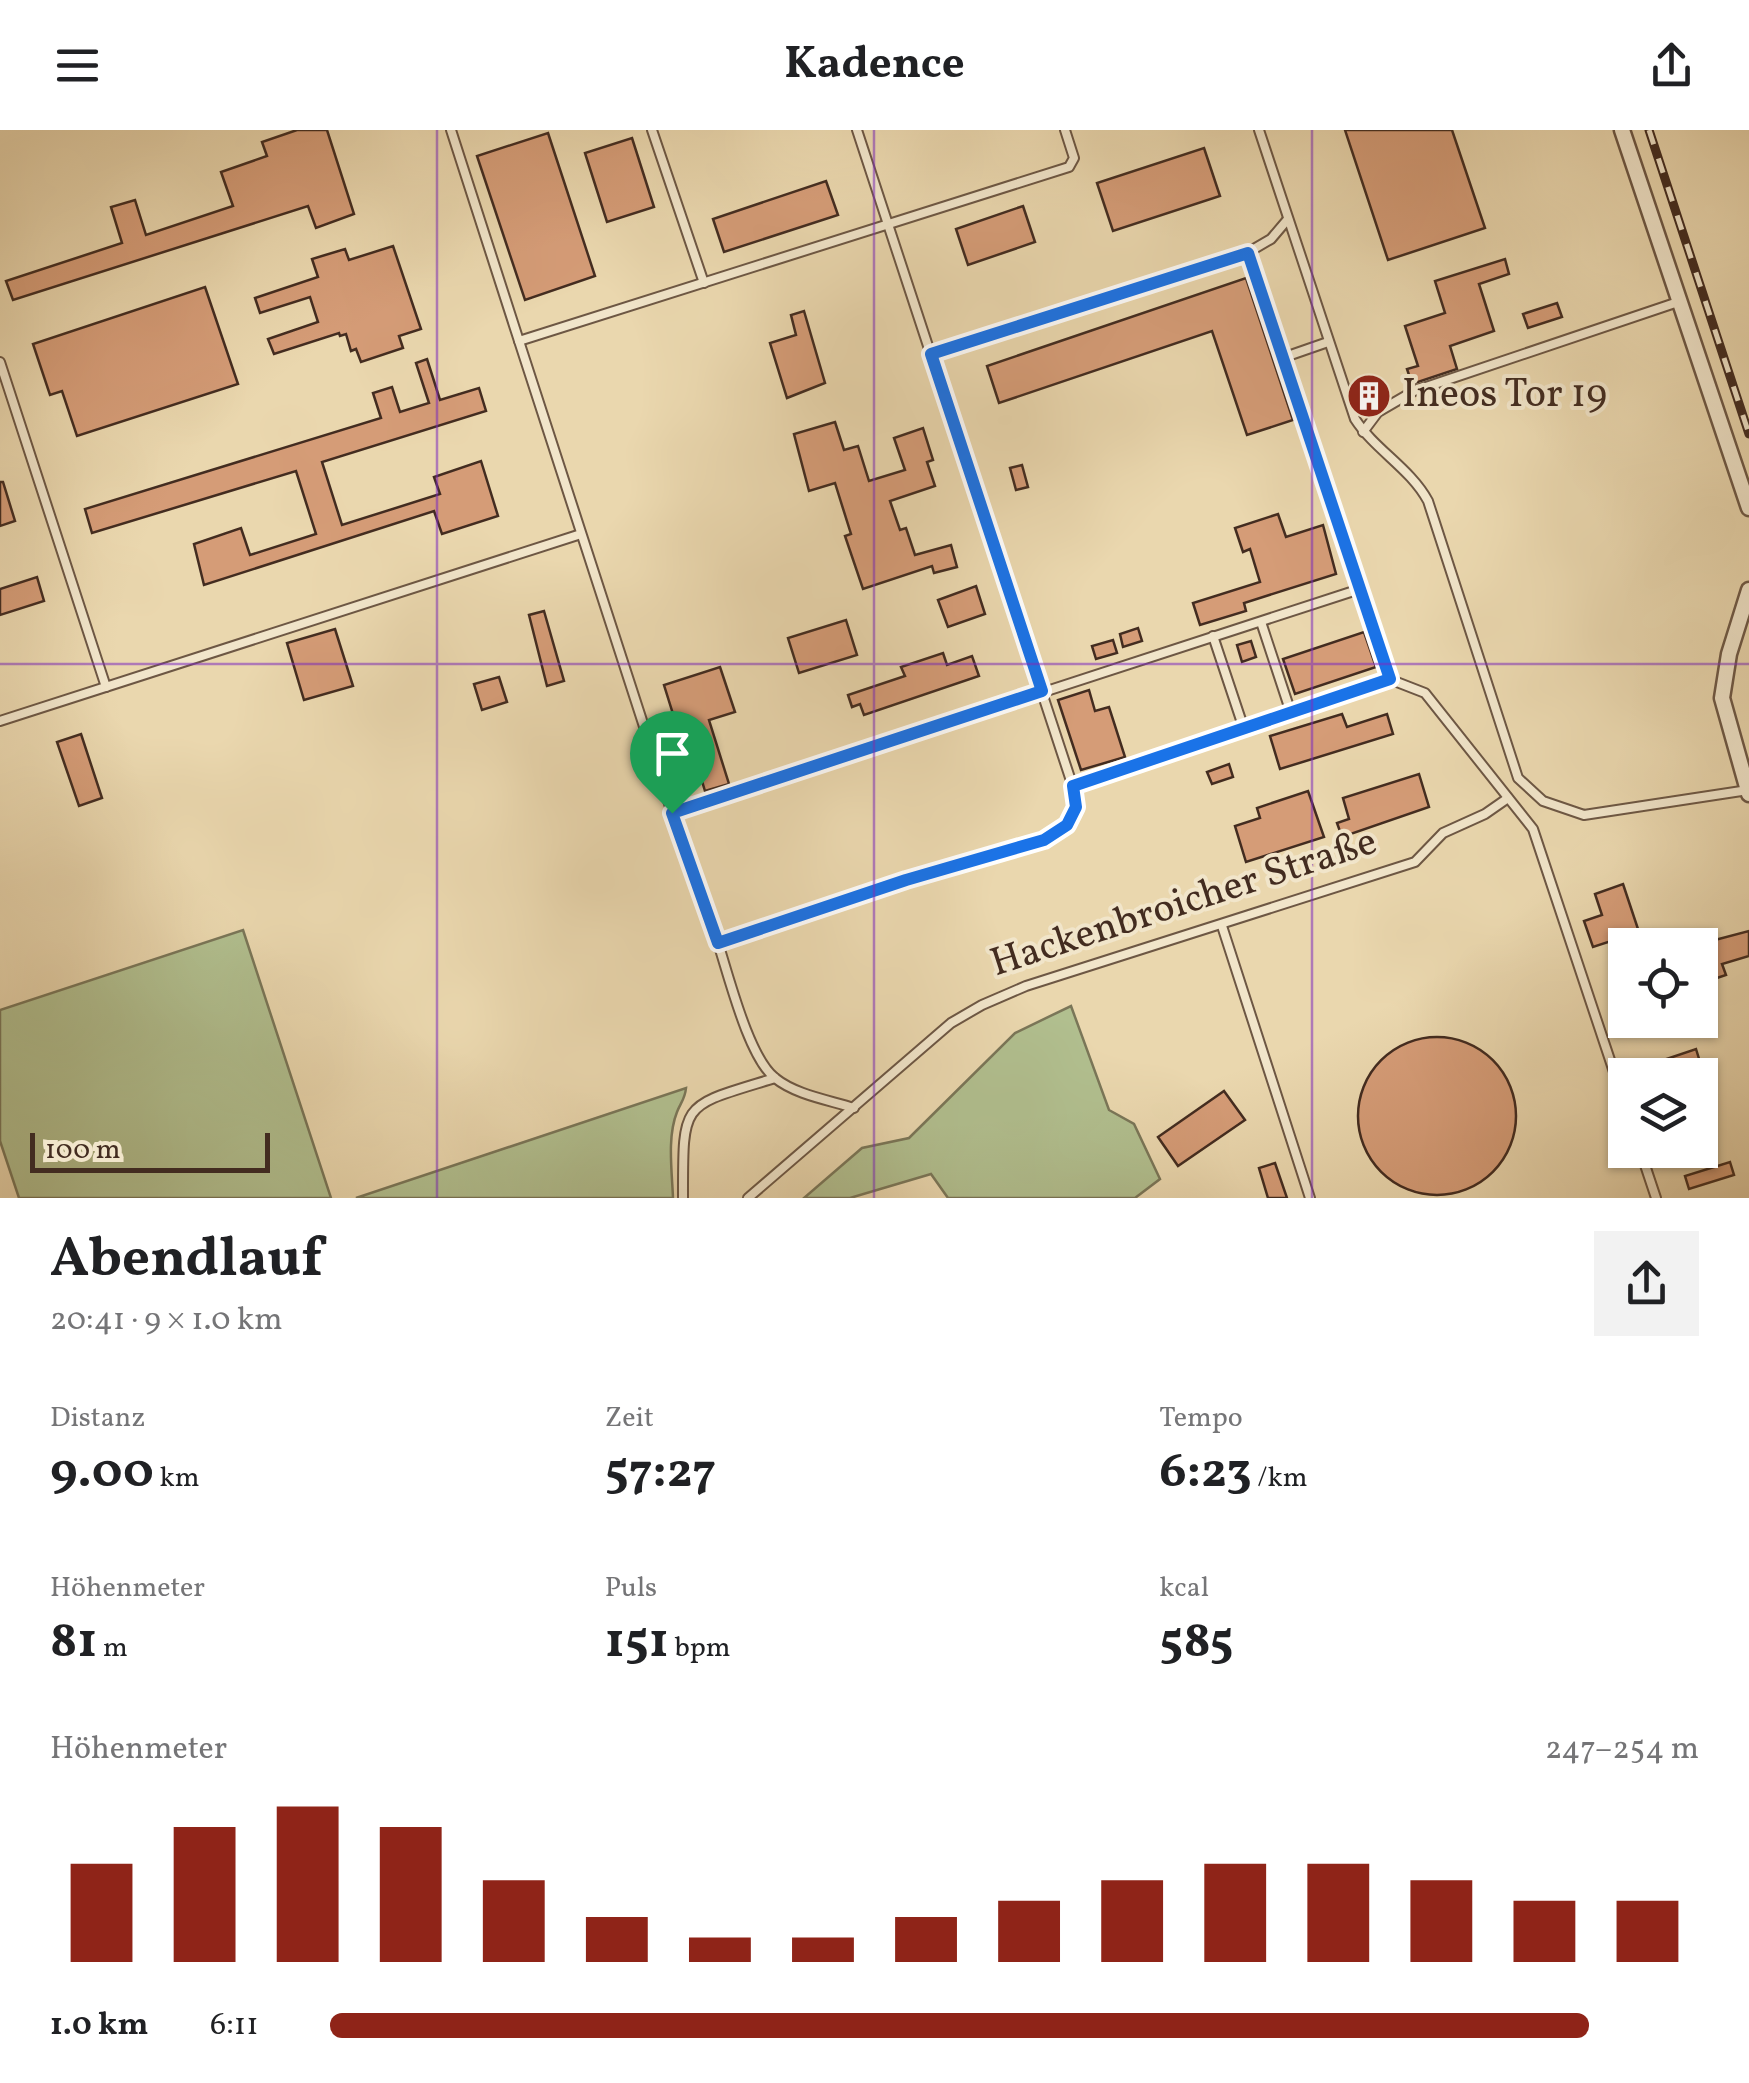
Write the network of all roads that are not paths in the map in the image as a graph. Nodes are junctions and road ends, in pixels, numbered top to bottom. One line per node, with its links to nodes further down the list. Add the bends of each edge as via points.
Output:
1 (451, 130): 12 (lane)
2 (652, 130): 10 (lane)
3 (857, 130): 8 (lane)
4 (1065, 130): 8 (lane, via 1074,158 1068,168)
5 (1259, 130): 7 (lane)
6 (1622, 130): 11 (street)
7 (1288, 219): 9 (lane); 13 (lane)
8 (888, 225): 10 (lane); 14 (lane)
9 (1248, 253): 14 (lane); 15 (lane)
10 (704, 283): 12 (lane)
11 (1680, 302): 17 (lane, via 1414,391 1378,412); 18 (street)
12 (519, 341): 19 (lane)
13 (1328, 342): 15 (lane); 17 (lane)
14 (931, 354): 26 (lane)
15 (1282, 358): 20 (lane)
16 (0, 362): 25 (lane)
17 (1363, 432): 31 (lane, via 1428,501 1518,778 1531,792 1584,815)
18 (1749, 508)
19 (580, 534): 25 (lane); 33 (lane)
20 (1360, 589): 22 (lane); 24 (lane)
21 (1749, 590): 31 (street, via 1722,698)
22 (1261, 622): 23 (lane); 27 (lane)
23 (1214, 636): 26 (lane); 29 (lane)
24 (1390, 679): 27 (lane); 32 (lane, via 1425,693)
25 (106, 687): 28 (lane)
26 (1042, 691): 30 (lane); 33 (lane)
27 (1291, 713): 29 (lane)
28 (0, 721)
29 (1244, 729): 30 (lane)
30 (1073, 786): 35 (lane, via 1076,807 1067,825 1044,840)
31 (1749, 791)
32 (1508, 798): 34 (lane, Hackenbroicher Straße, via 1443,833 1414,862); 36 (lane, via 1533,829)
33 (672, 813): 35 (lane)
34 (1222, 926): 38 (lane, Hackenbroicher Straße, via 982,1005 922,1046); 42 (lane)
35 (718, 943): 37 (lane, via 757,1058)
36 (1610, 1058)
37 (774, 1078): 38 (lane); 40 (lane, via 709,1098 690,1112 683,1134)
38 (854, 1108): 41 (lane, Hackenbroicher Straße)
39 (1646, 1168): 43 (lane)
40 (684, 1198)
41 (748, 1198)
42 (1310, 1198)
43 (1656, 1198)

